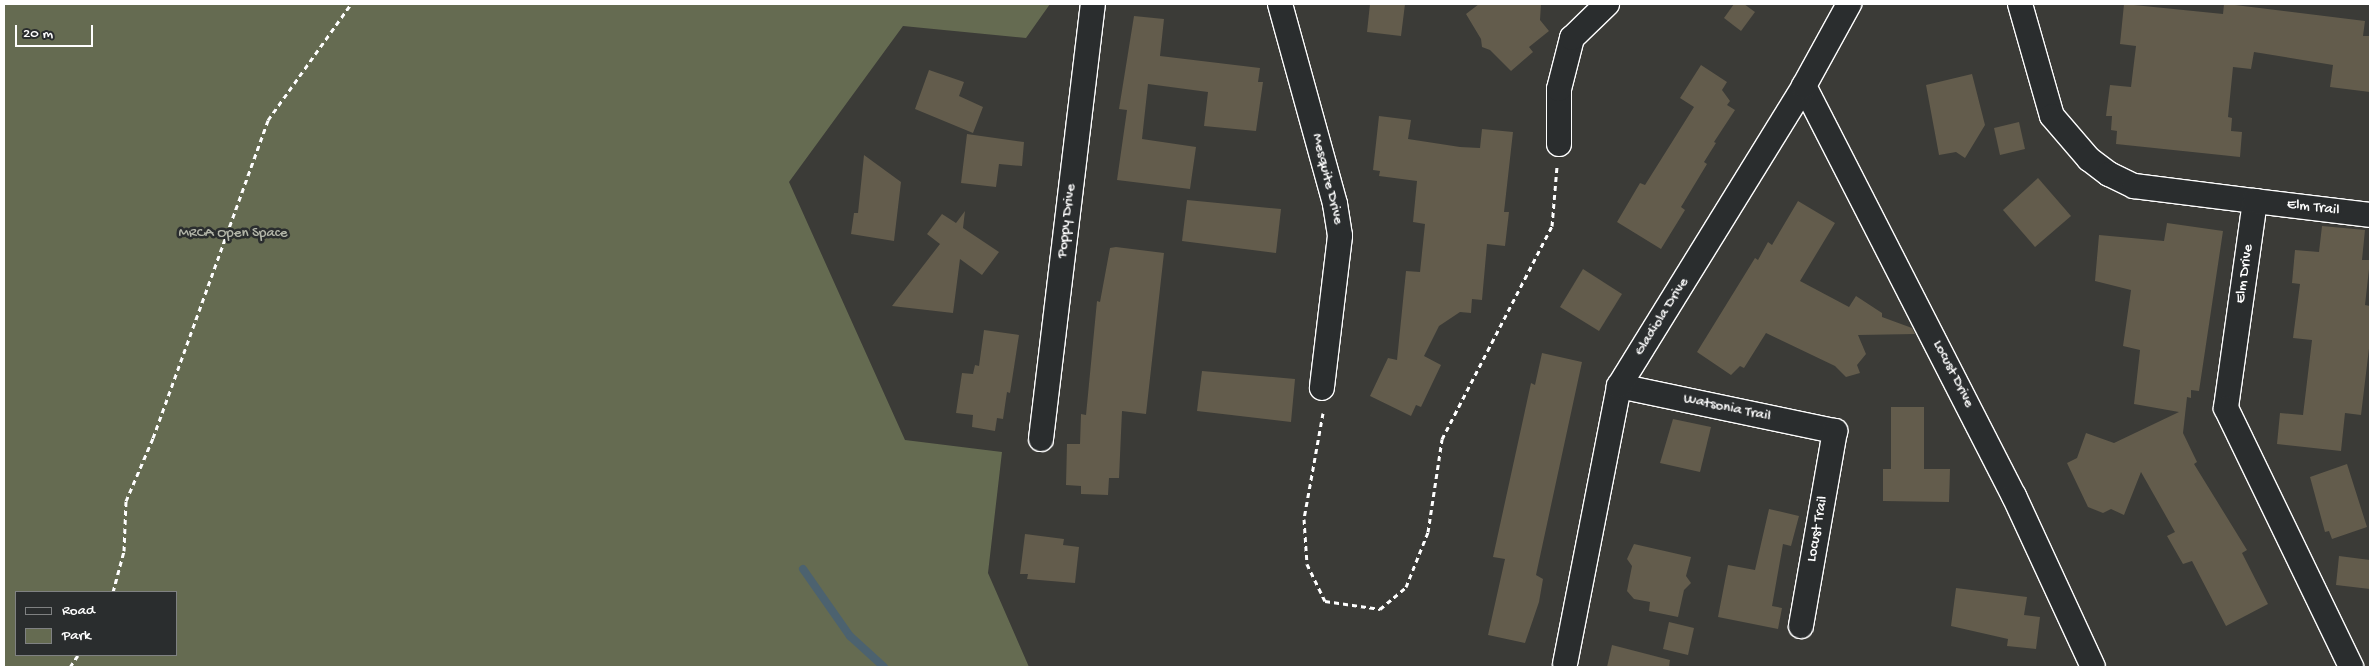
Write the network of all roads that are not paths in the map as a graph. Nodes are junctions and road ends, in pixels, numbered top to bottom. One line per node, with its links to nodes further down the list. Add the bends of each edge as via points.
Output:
1 (1093, 4): 13 (street, Poppy Drive)
2 (1280, 4): 11 (street, Mesquite Drive, via 1335,204 1340,236)
3 (1607, 4): 7 (street, via 1572,38 1559,89)
4 (1849, 4): 6 (street, Gladiola Drive)
5 (2020, 4): 8 (street, via 2052,116 2089,159 2109,174 2134,186)
6 (1804, 86): 10 (street, Gladiola Drive); 16 (street, Locust Drive, via 2006,479)
7 (1559, 144)
8 (2255, 200): 9 (street, Elm Trail); 17 (street, Elm Drive, via 2226,408)
9 (2370, 215)
10 (1619, 386): 12 (street, Watsonia Trail); 15 (street, Gladiola Drive)
11 (1322, 388)
12 (1835, 431): 14 (street, Locust Trail)
13 (1041, 439)
14 (1801, 626)
15 (1565, 664)
16 (2093, 667)
17 (2351, 667)

